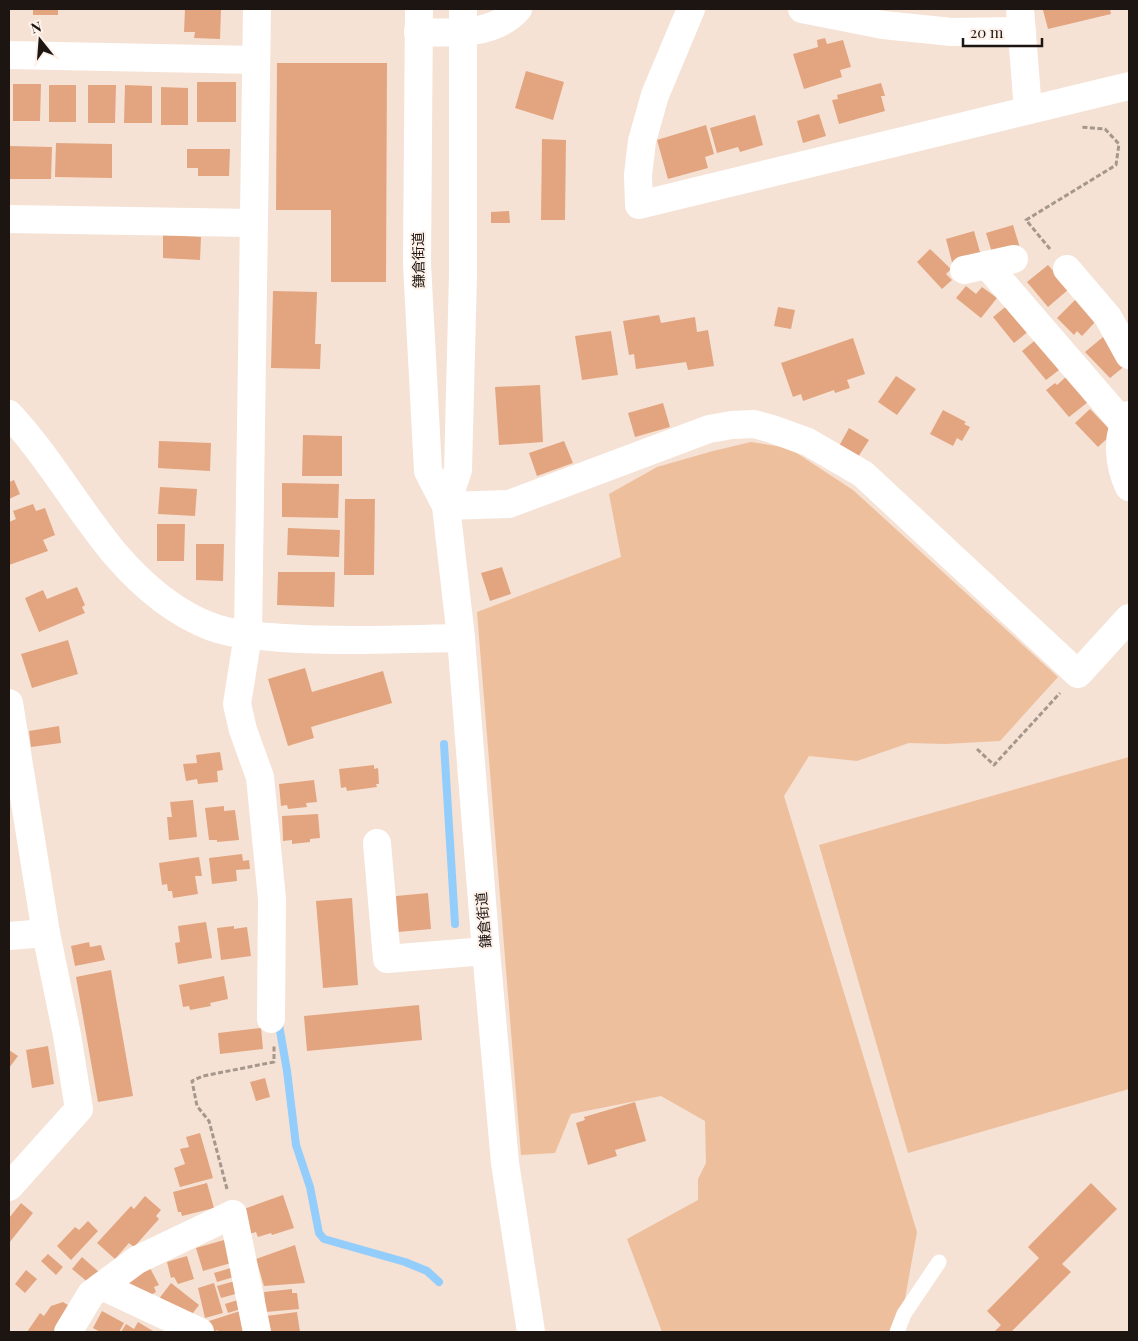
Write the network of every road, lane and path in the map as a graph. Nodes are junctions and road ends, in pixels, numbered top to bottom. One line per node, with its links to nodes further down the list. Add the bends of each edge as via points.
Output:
1 (257, 9): 9 (street)
2 (518, 9): 7 (street, via 498,24)
3 (691, 9): 11 (street, via 656,95 642,141 639,205)
4 (802, 9): 6 (street, via 883,25 952,32)
5 (419, 20): 7 (street); 21 (street, 鎌倉街道, via 418,264 428,471)
6 (1021, 20): 11 (street)
7 (463, 21): 21 (street, 鎌倉街道, via 463,274 458,470)
8 (9, 55): 9 (street)
9 (256, 60): 14 (street)
10 (1129, 86): 11 (street)
11 (1028, 110)
12 (1071, 126): 16 (path, via 1104,130 1119,144 1116,164 1026,220)
13 (9, 219): 14 (street)
14 (254, 223): 23 (street)
15 (1014, 259): 19 (street, via 975,267)
16 (1061, 262): 17 (street, via 1108,317)
17 (1129, 351)
18 (9, 414): 23 (street, via 30,437 116,555 143,584 177,610 212,627)
19 (1126, 419): 20 (street, via 1120,439 1123,474)
20 (1129, 487)
21 (446, 506): 24 (street, 鎌倉街道); 25 (street, via 509,504 709,429 754,424 808,442 863,474)
22 (1129, 618): 25 (street)
23 (248, 635): 24 (street, via 313,640); 32 (street, via 237,704 260,777 272,899)
24 (460, 638): 31 (street, 鎌倉街道)
25 (1078, 674): 27 (path, via 994,765)
26 (9, 703): 29 (street)
27 (977, 749)
28 (377, 843): 31 (street, via 387,959)
29 (46, 933): 30 (street); 33 (street, via 79,1110)
30 (9, 936)
31 (486, 951): 40 (street, 鎌倉街道, via 505,1163)
32 (270, 1019): 34 (path, via 274,1062 192,1081 197,1106 209,1121)
33 (9, 1187)
34 (233, 1214): 36 (street, via 137,1260); 39 (street)
35 (939, 1262): 41 (lane, via 904,1314)
36 (102, 1286): 37 (street, via 91,1294); 38 (street)
37 (68, 1332)
38 (200, 1332)
39 (257, 1332)
40 (531, 1332)
41 (897, 1332)

